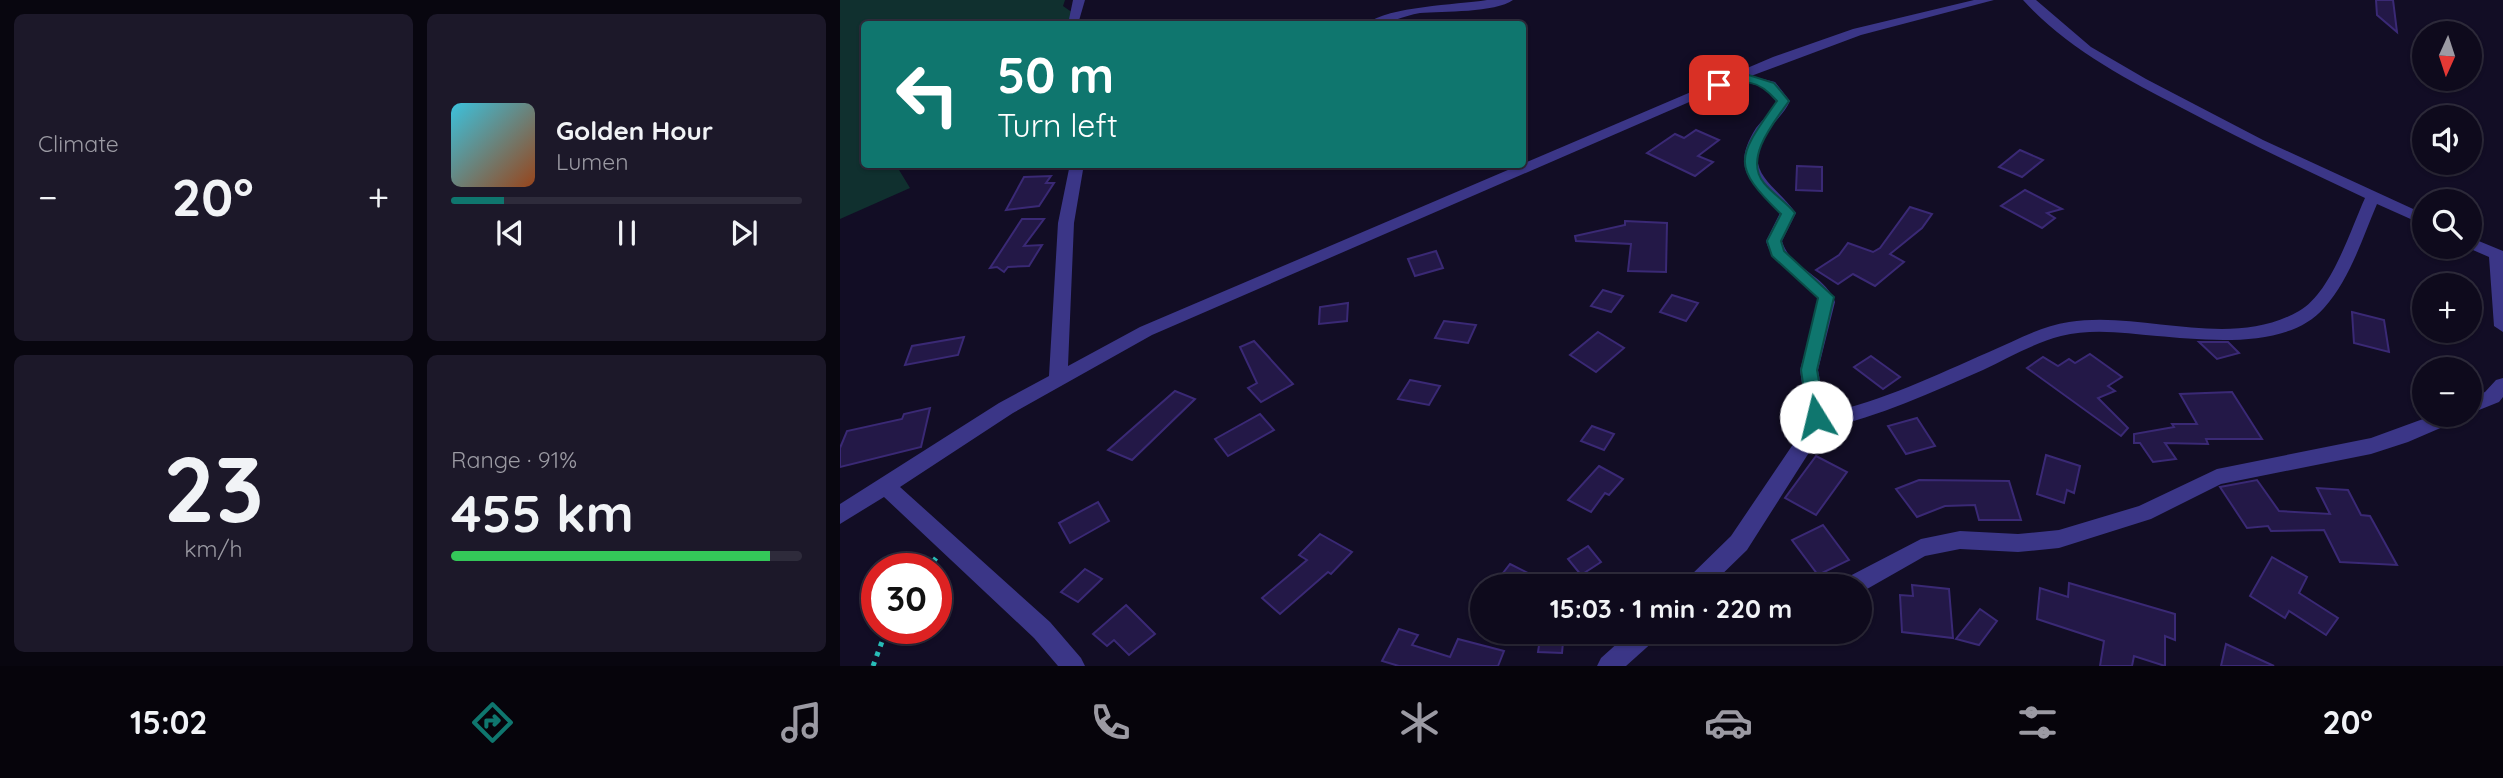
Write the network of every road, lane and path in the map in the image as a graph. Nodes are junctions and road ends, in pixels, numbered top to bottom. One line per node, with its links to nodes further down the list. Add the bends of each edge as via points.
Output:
1 (1079, 0): 5 (street)
2 (1507, 0): 6 (street, via 1418,10)
3 (1987, 0): 7 (street, via 1857,32)
4 (2029, 0): 11 (street, via 2087,50 2141,82)
5 (1074, 21)
6 (1382, 21)
7 (1739, 76): 8 (street); 19 (street, via 1770,85 1783,101 1756,140 1751,172 1757,184 1788,213 1774,241 1777,253 1826,297 1809,370)
8 (1526, 167)
9 (1080, 168): 16 (street, via 1066,223)
10 (1523, 168): 16 (street, via 1224,295)
11 (2373, 196): 12 (street); 19 (street, via 2328,291 2297,320 2241,333 2096,327 2057,330 1884,407)
12 (2412, 214)
13 (2482, 248): 14 (street)
14 (2500, 256): 15 (street)
15 (2503, 326)
16 (1058, 377): 21 (street)
17 (2503, 385): 18 (street)
18 (2482, 402)
19 (1816, 423): 23 (street, via 1739,543)
20 (2424, 427): 24 (street, via 2371,446 2217,477 2144,513 2059,539 1960,540 1921,548)
21 (885, 486): 22 (street); 28 (street, via 1042,630)
22 (840, 515)
23 (1707, 574)
24 (1872, 575)
25 (881, 644): 27 (path)
26 (1634, 644): 29 (street)
27 (873, 666)
28 (1073, 666)
29 (1609, 666)

